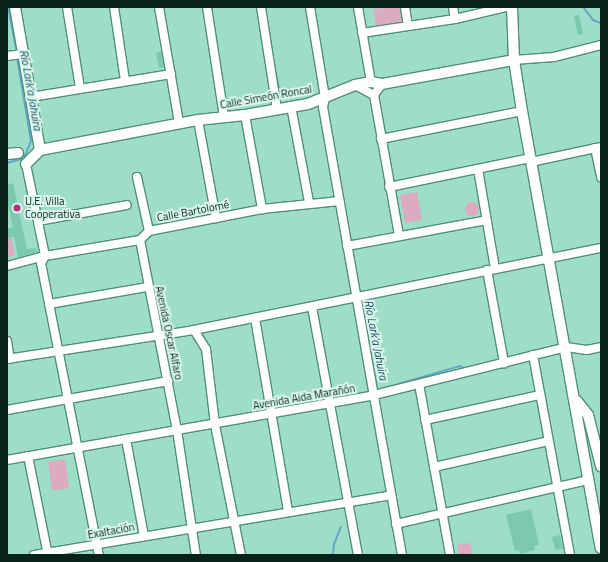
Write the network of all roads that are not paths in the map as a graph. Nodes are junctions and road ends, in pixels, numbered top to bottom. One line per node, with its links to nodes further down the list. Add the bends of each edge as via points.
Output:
1 (15, 7): 17 (street)
2 (67, 7): 25 (street)
3 (114, 7): 21 (street)
4 (159, 7): 20 (street)
5 (208, 7): 33 (street)
6 (260, 7): 30 (street)
7 (310, 7): 28 (street)
8 (358, 7): 15 (street)
9 (405, 7): 14 (street)
10 (453, 7): 13 (street)
11 (506, 7): 13 (street)
12 (512, 7): 19 (street)
13 (455, 19): 14 (street)
14 (408, 26): 15 (street)
15 (362, 33): 22 (street)
16 (601, 45): 19 (street, via 554,57)
17 (23, 54): 18 (street); 27 (street)
18 (7, 56)
19 (514, 60): 23 (street, Calle Simeón Roncal); 31 (street)
20 (171, 74): 21 (street); 35 (street)
21 (126, 81): 25 (street)
22 (371, 82): 23 (street, Calle Simeón Roncal); 24 (street, Calle Simeón Roncal)
23 (382, 84): 26 (street)
24 (355, 85): 26 (street); 28 (street, Calle Simeón Roncal)
25 (80, 88): 27 (street)
26 (374, 95): 36 (street)
27 (31, 97): 38 (street)
28 (325, 98): 29 (street, Calle Simeón Roncal); 47 (street, via 323,107)
29 (291, 106): 30 (street, Calle Simeón Roncal); 48 (street)
30 (277, 109): 32 (street, Calle Simeón Roncal)
31 (522, 111): 36 (street); 41 (street)
32 (245, 115): 33 (street, Calle Simeón Roncal); 50 (street)
33 (224, 117): 34 (street, Calle Simeón Roncal)
34 (198, 120): 35 (street, Calle Simeón Roncal); 51 (street)
35 (179, 124): 38 (street, Calle Simeón Roncal)
36 (382, 139): 46 (street)
37 (598, 148): 41 (street); 45 (street)
38 (40, 150): 42 (street)
39 (18, 153): 40 (street)
40 (7, 154)
41 (531, 160): 43 (street); 60 (street)
42 (26, 164): 53 (street)
43 (478, 169): 46 (street); 52 (street)
44 (137, 177): 54 (street)
45 (601, 178)
46 (389, 187): 55 (street)
47 (340, 201): 48 (street, Calle Bartolomé, via 319,204); 57 (street)
48 (309, 202): 50 (street, Calle Bartolomé)
49 (127, 204): 53 (street)
50 (262, 209): 51 (street, Calle Bartolomé)
51 (216, 218): 54 (street, Calle Bartolomé)
52 (487, 220): 55 (street); 62 (street)
53 (38, 221): 59 (street)
54 (149, 231): 56 (street, Calle Bartolomé)
55 (399, 236): 57 (street)
56 (140, 240): 59 (street); 63 (street, Avenida Oscar Alfaro)
57 (347, 246): 64 (street)
58 (601, 248): 60 (street)
59 (45, 256): 61 (street); 65 (street, via 41,263)
60 (549, 257): 62 (street); 71 (street)
61 (7, 266)
62 (491, 269): 64 (street, via 364,294); 76 (street)
63 (147, 287): 65 (street); 69 (street, Avenida Oscar Alfaro)
64 (356, 298): 66 (street); 79 (street)
65 (49, 304): 73 (street)
66 (312, 307): 67 (street); 83 (street)
67 (255, 318): 68 (street); 85 (street)
68 (194, 330): 69 (street); 87 (street, via 206,348)
69 (157, 336): 73 (street); 77 (street, Avenida Oscar Alfaro)
70 (7, 342): 75 (street)
71 (566, 347): 72 (street, Avenida Aida Marañón, via 587,350); 74 (street, Avenida Aida Marañón); 82 (street)
72 (601, 347)
73 (60, 351): 75 (street); 81 (street)
74 (532, 355): 76 (street, Avenida Aida Marañón); 80 (street)
75 (8, 359)
76 (504, 363): 78 (street, Avenida Aida Marañón)
77 (168, 381): 81 (street); 88 (street, Avenida Oscar Alfaro)
78 (419, 384): 79 (street, Avenida Aida Marañón); 86 (street)
79 (374, 395): 83 (street, Avenida Aida Marañón); 99 (street)
80 (540, 395): 86 (street); 91 (street)
81 (69, 398): 84 (street); 92 (street)
82 (575, 400): 89 (street, via 588,415); 97 (street)
83 (329, 402): 85 (street, Avenida Aida Marañón); 100 (street)
84 (7, 410)
85 (271, 413): 87 (street, Avenida Aida Marañón); 101 (street)
86 (425, 420): 96 (street)
87 (215, 425): 88 (street, Avenida Aida Marañón); 103 (street)
88 (177, 430): 90 (street, Avenida Aida Marañón); 105 (street, Avenida Oscar Alfaro)
89 (597, 437): 95 (street)
90 (126, 439): 92 (street, Avenida Aida Marañón); 106 (street)
91 (548, 441): 96 (street); 98 (street)
92 (78, 448): 93 (street, Avenida Aida Marañón); 107 (street)
93 (28, 456): 94 (street, Avenida Aida Marañón); 109 (street)
94 (7, 460)
95 (601, 466)
96 (434, 467): 102 (street)
97 (588, 480): 98 (street); 108 (street)
98 (557, 488): 102 (street); 110 (street)
99 (391, 495): 100 (street, Exaltación); 104 (street)
100 (347, 502): 101 (street, Exaltación); 115 (street)
101 (288, 512): 103 (street, Exaltación)
102 (442, 513): 104 (street); 117 (street)
103 (234, 523): 105 (street, Exaltación); 114 (street)
104 (396, 524): 116 (street)
105 (192, 529): 106 (street, Exaltación); 113 (street, Avenida Oscar Alfaro)
106 (144, 536): 107 (street, Exaltación)
107 (97, 544): 109 (street, Exaltación); 112 (street)
108 (601, 548)
109 (47, 554): 111 (street, Exaltación)
110 (570, 554): 118 (street)
111 (34, 555)
112 (99, 555)
113 (196, 555)
114 (241, 555)
115 (358, 555)
116 (402, 555)
117 (450, 555)
118 (561, 555)

